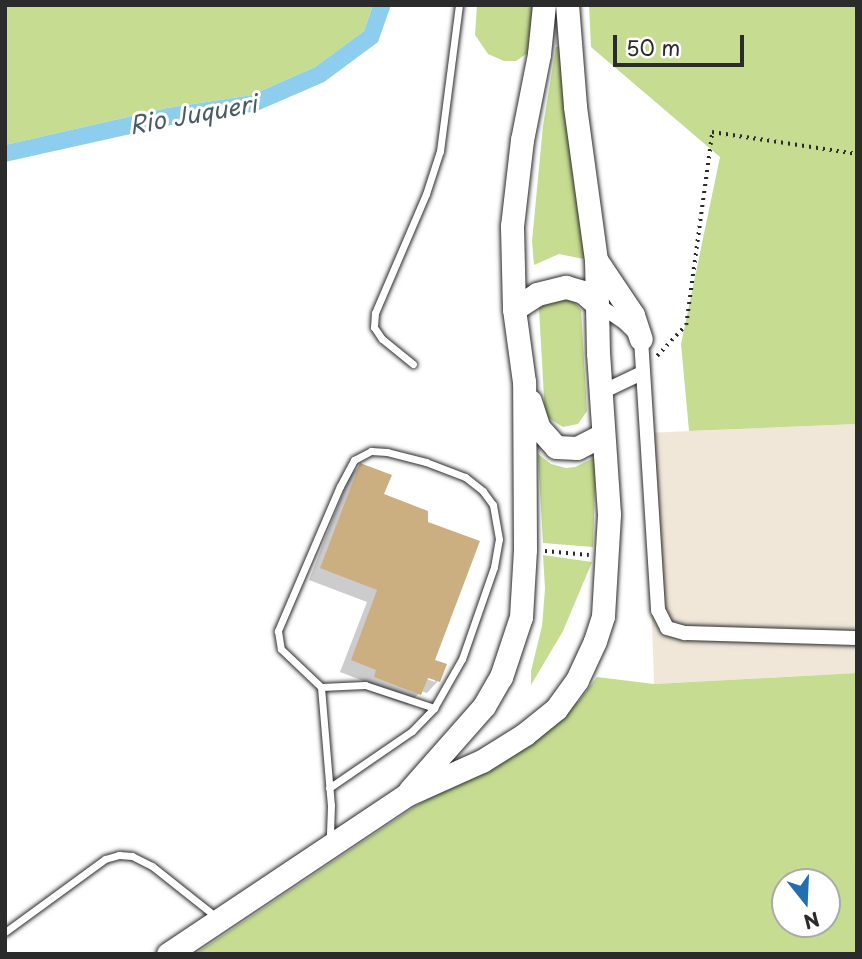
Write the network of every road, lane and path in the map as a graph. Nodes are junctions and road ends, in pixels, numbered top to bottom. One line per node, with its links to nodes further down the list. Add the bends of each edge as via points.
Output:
1 (459, 5): 9 (lane, via 440,151 375,313 374,327 382,339)
2 (544, 5): 7 (main road, via 512,226)
3 (568, 5): 5 (main road, via 575,106)
4 (857, 154): 10 (path, via 712,132 686,325)
5 (596, 260): 6 (main road); 8 (main road, via 633,315)
6 (597, 304): 7 (main road, via 583,292 566,287 537,294); 8 (street); 12 (main road)
7 (513, 309): 11 (main road)
8 (641, 339): 10 (street)
9 (414, 364)
10 (642, 373): 12 (street); 16 (street, via 657,610 667,628 684,633)
11 (524, 382): 13 (main road, via 539,428 556,447 577,448); 14 (main road)
12 (600, 393): 13 (main road)
13 (603, 435): 15 (main road)
14 (525, 550): 15 (path); 20 (main road, via 521,617 500,677 468,727)
15 (609, 556): 20 (main road, via 599,628 577,680 556,709 482,761)
16 (857, 638)
17 (321, 687): 18 (lane, via 365,685); 18 (lane, via 281,649 278,631 354,460 371,452 387,452 465,477 483,491 498,519 494,567 463,659); 19 (lane)
18 (434, 708): 19 (lane, via 412,732)
19 (329, 788): 21 (lane)
20 (406, 795): 21 (main road)
21 (330, 845): 22 (main road)
22 (219, 919): 23 (lane, via 152,866 118,855); 24 (main road)
23 (5, 932)
24 (168, 954)

